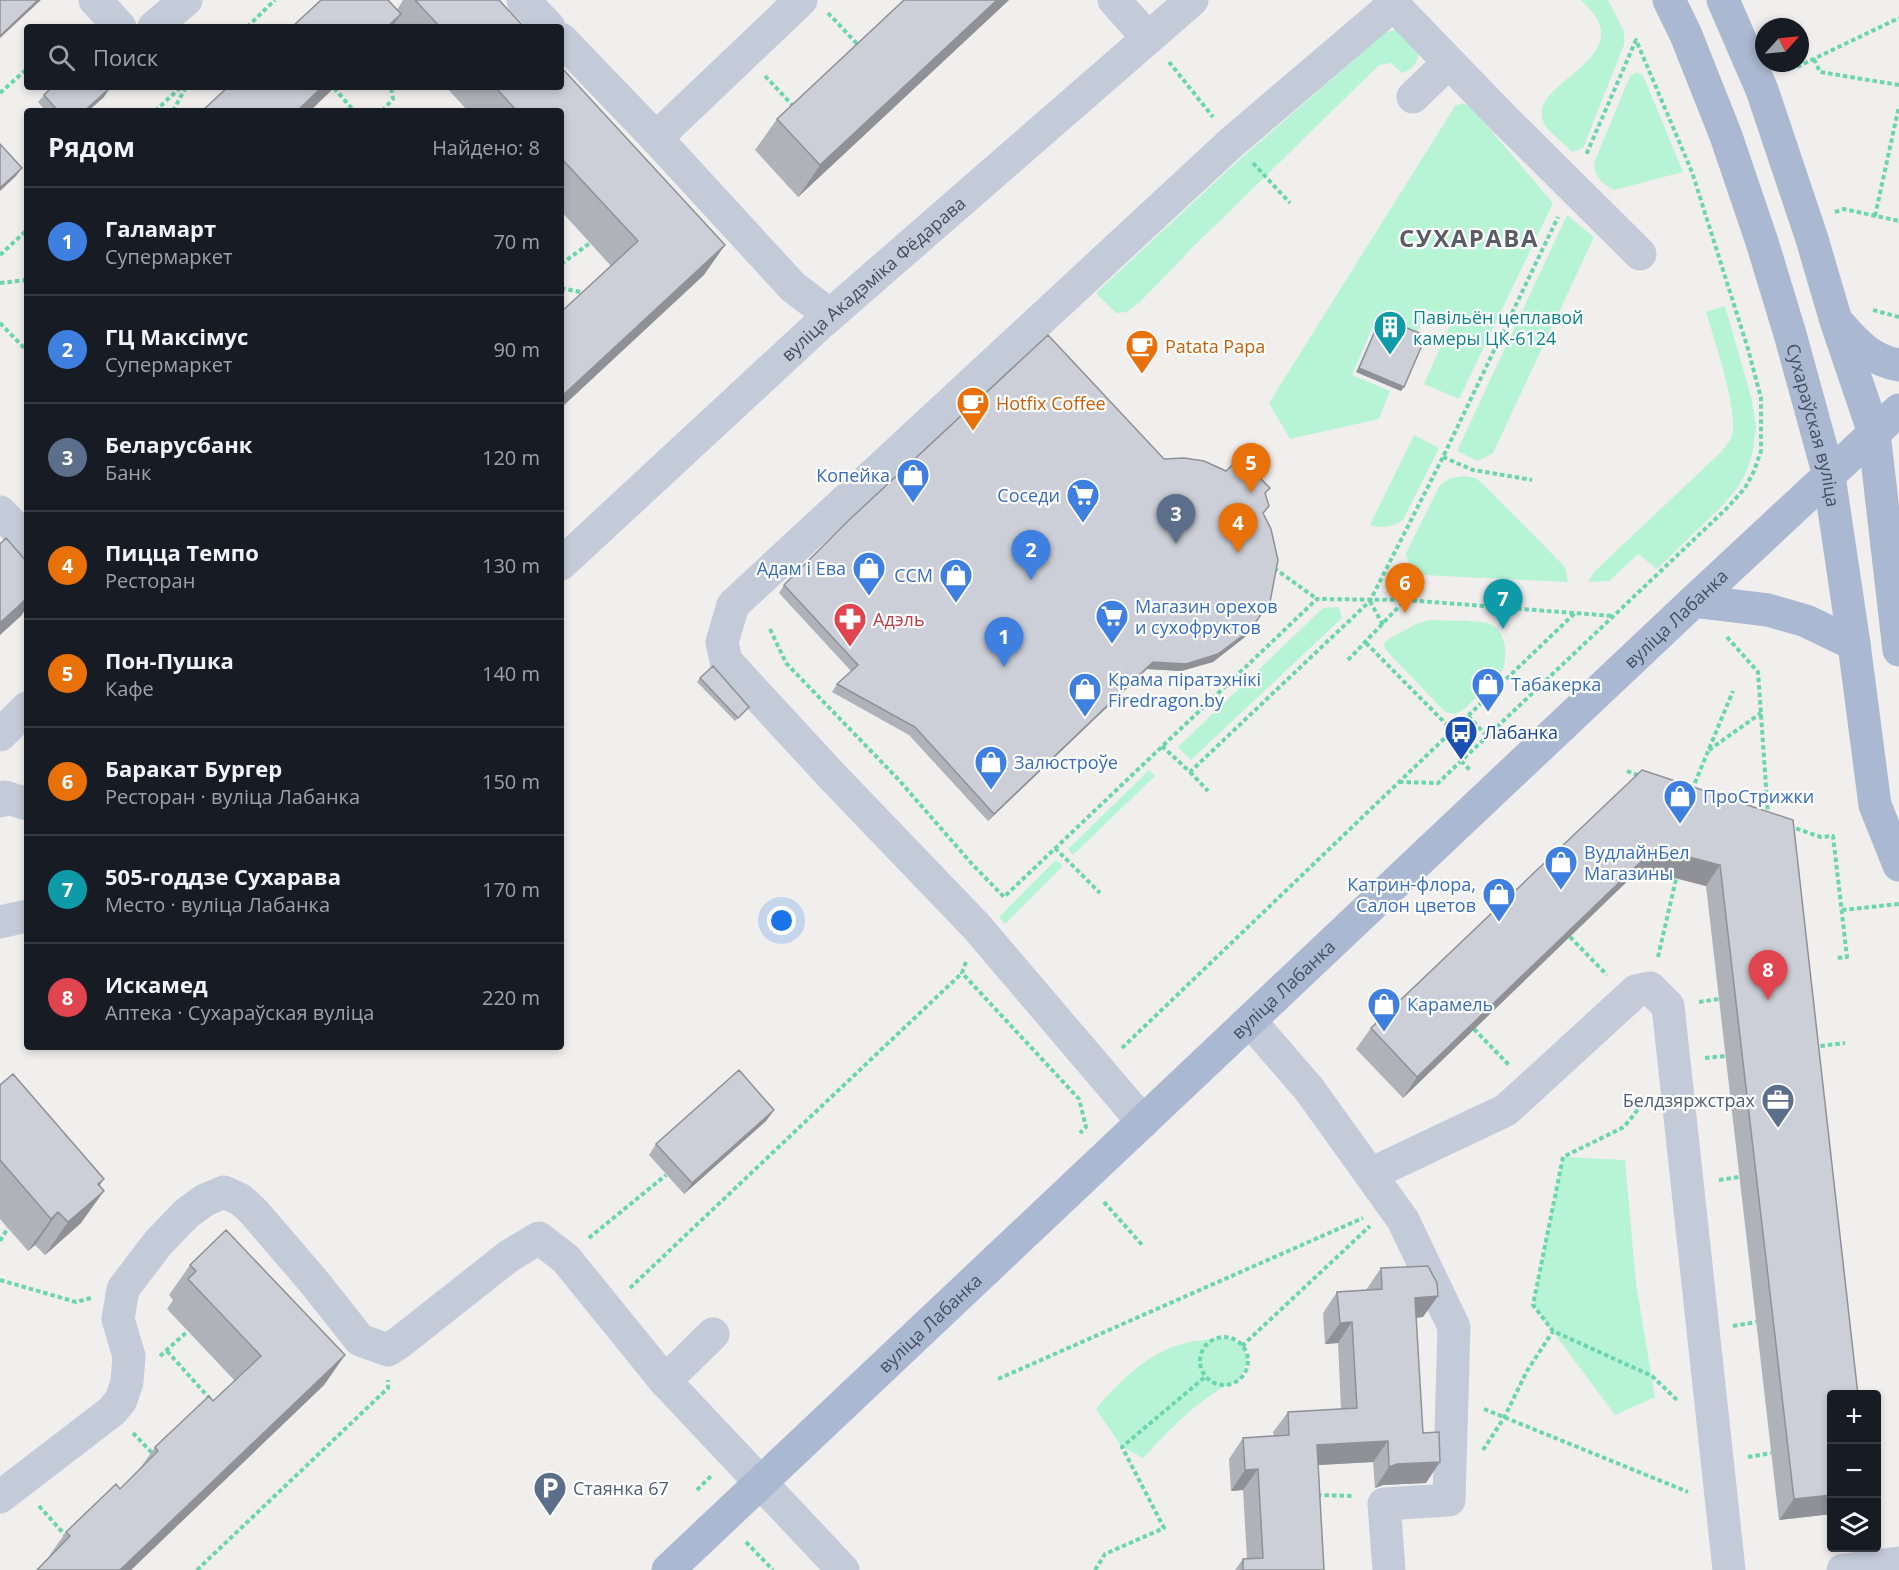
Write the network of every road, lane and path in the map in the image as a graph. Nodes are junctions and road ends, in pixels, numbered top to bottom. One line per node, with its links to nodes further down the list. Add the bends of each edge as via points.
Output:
1 (95, 0): 11 (street)
2 (186, 0): 12 (street)
3 (275, 0): 13 (path)
4 (1114, 0): 14 (street)
5 (1192, 0): 14 (street, вуліца Акадэміка Фёдарава)
6 (1669, 0): 59 (main road, Сухараўская вуліца, via 1726,136 1762,242)
7 (1723, 0): 52 (main road, via 1762,90)
8 (1391, 3): 20 (street); 112 (street, via 1232,142 733,605 722,642 726,661 976,926)
9 (812, 4): 16 (path); 17 (street)
10 (1899, 18): 18 (path)
11 (117, 24)
12 (158, 24)
13 (249, 24)
14 (1147, 37): 50 (street, вуліца Акадэміка Фёдарава)
15 (564, 42): 35 (street)
16 (862, 50)
17 (744, 55): 34 (path); 35 (street)
18 (1814, 59): 19 (path); 22 (path, via 1820,72)
19 (1809, 61)
20 (1448, 63): 28 (street); 36 (street)
21 (24, 72): 27 (path)
22 (1899, 85)
23 (178, 90): 30 (path)
24 (184, 90): 31 (path)
25 (336, 90): 32 (path)
26 (392, 90): 33 (path, via 393,99)
27 (0, 93)
28 (1413, 97)
29 (1899, 106): 38 (path)
30 (158, 108)
31 (175, 108)
32 (351, 108)
33 (385, 108)
34 (798, 110)
35 (656, 138): 50 (street, via 793,287)
36 (1571, 188): 42 (street); 58 (path); 70 (path, via 1636,40 1692,172 1761,398 1761,451 1745,488)
37 (1832, 213): 38 (path, via 1844,209)
38 (1875, 216): 39 (path)
39 (1899, 221)
40 (24, 233): 43 (path)
41 (590, 243): 44 (path)
42 (1640, 254)
43 (0, 255)
44 (564, 262)
45 (24, 280): 46 (path)
46 (0, 283)
47 (564, 289): 48 (path)
48 (592, 294)
49 (1873, 310): 51 (path)
50 (830, 315): 63 (street, вуліца Акадэміка Фёдарава)
51 (1899, 317)
52 (1836, 321): 55 (main road, via 1872,356); 57 (main road)
53 (0, 323): 54 (path)
54 (24, 348)
55 (1899, 365)
56 (1899, 410): 57 (main road, вуліца Лабанка)
57 (1874, 433): 59 (main road, вуліца Лабанка); 76 (main road)
58 (1443, 457): 60 (path, via 1473,470); 67 (path)
59 (1828, 476): 68 (main road, вуліца Лабанка); 75 (main road, Сухараўская вуліца)
60 (1532, 480)
61 (0, 512): 62 (street)
62 (24, 537)
63 (564, 561)
64 (1273, 568): 65 (path)
65 (1317, 599): 67 (path); 85 (path)
66 (1406, 600): 67 (path); 69 (path); 71 (path)
67 (1370, 601): 71 (path); 88 (path)
68 (1694, 601): 75 (main road, via 1768,610 1806,621); 107 (main road, вуліца Лабанка)
69 (1575, 613): 70 (path); 81 (path)
70 (1613, 616): 84 (path)
71 (1383, 625): 74 (path)
72 (770, 629): 95 (path, via 786,663 1004,897)
73 (1726, 637): 80 (path, via 1758,672)
74 (1366, 643): 77 (path); 82 (path)
75 (1854, 644): 96 (main road, Сухараўская вуліца, via 1875,805)
76 (1899, 650)
77 (1348, 660)
78 (1733, 691): 86 (path)
79 (24, 711): 83 (street)
80 (1761, 713): 86 (path); 93 (path, via 1768,819)
81 (1467, 716): 82 (path); 84 (path)
82 (1452, 730): 90 (path)
83 (0, 735)
84 (1487, 736): 90 (path, via 1438,783)
85 (1162, 746): 88 (path); 95 (path)
86 (1708, 750): 92 (path)
87 (1627, 771): 89 (path)
88 (1190, 772): 91 (path)
89 (1648, 778)
90 (1399, 782): 112 (path, via 1119,1050)
91 (1209, 791)
92 (1690, 793)
93 (1757, 815)
94 (1779, 823): 100 (path, via 1821,837 1833,836)
95 (1055, 848): 98 (path)
96 (1899, 865)
97 (1676, 879): 106 (path)
98 (1100, 893)
99 (1899, 904): 100 (path)
100 (1842, 910): 104 (path, via 1847,957)
101 (24, 917): 102 (street)
102 (0, 921)
103 (1570, 937): 106 (path)
104 (1835, 958)
105 (962, 973): 126 (path)
106 (1639, 993): 111 (street, via 1668,1006); 113 (street)
107 (1250, 1021): 115 (main road, вуліца Лабанка); 116 (street, via 1309,1089)
108 (1474, 1029): 113 (path)
109 (1845, 1043): 110 (path)
110 (1812, 1047)
111 (1674, 1062): 127 (path, via 1624,1127 1563,1157 1533,1305); 137 (street)
112 (1101, 1072): 114 (path); 115 (street)
113 (1531, 1088): 116 (street, via 1506,1110)
114 (1079, 1099)
115 (1143, 1122): 140 (main road, вуліца Лабанка)
116 (1371, 1174): 119 (street)
117 (666, 1175): 123 (path)
118 (1104, 1201): 122 (path)
119 (1393, 1205): 129 (path); 133 (path); 135 (street, via 1454,1326)
120 (8, 1228): 121 (path)
121 (0, 1241)
122 (1143, 1246)
123 (566, 1259): 126 (street); 130 (street, via 539,1238 509,1256)
124 (0, 1280): 125 (path)
125 (76, 1302)
126 (607, 1310): 134 (street)
127 (1553, 1331): 137 (path, via 1652,1376 1688,1411); 138 (path, via 1527,1371)
128 (713, 1334): 134 (street)
129 (1242, 1346): 132 (path, via 1248,1359 1239,1380 1225,1386); 132 (path, via 1228,1337 1205,1345 1199,1361)
130 (388, 1350): 141 (street, via 360,1340 254,1212 242,1200 224,1192 187,1213 123,1289 118,1319 129,1356 121,1400); 148 (path, via 388,1388)
131 (167, 1351): 136 (path)
132 (1205, 1377): 152 (path, via 1122,1447 1164,1528 1104,1554)
133 (998, 1379)
134 (665, 1381): 140 (street)
135 (1453, 1395): 138 (path); 143 (street, via 1449,1500)
136 (218, 1407)
137 (1711, 1408): 144 (street)
138 (1504, 1418): 139 (path); 144 (path)
139 (1480, 1455)
140 (761, 1482): 149 (main road, вуліца Лабанка); 151 (street)
141 (9, 1490): 145 (path)
142 (1315, 1495): 143 (path, via 1349,1495)
143 (1384, 1504): 153 (street)
144 (1721, 1505): 154 (street)
145 (69, 1539)
146 (746, 1542): 150 (path)
147 (1899, 1563): 155 (street)
148 (197, 1570)
149 (668, 1570)
150 (773, 1570)
151 (843, 1570)
152 (1095, 1570)
153 (1389, 1570)
154 (1729, 1570)
155 (1843, 1570)

